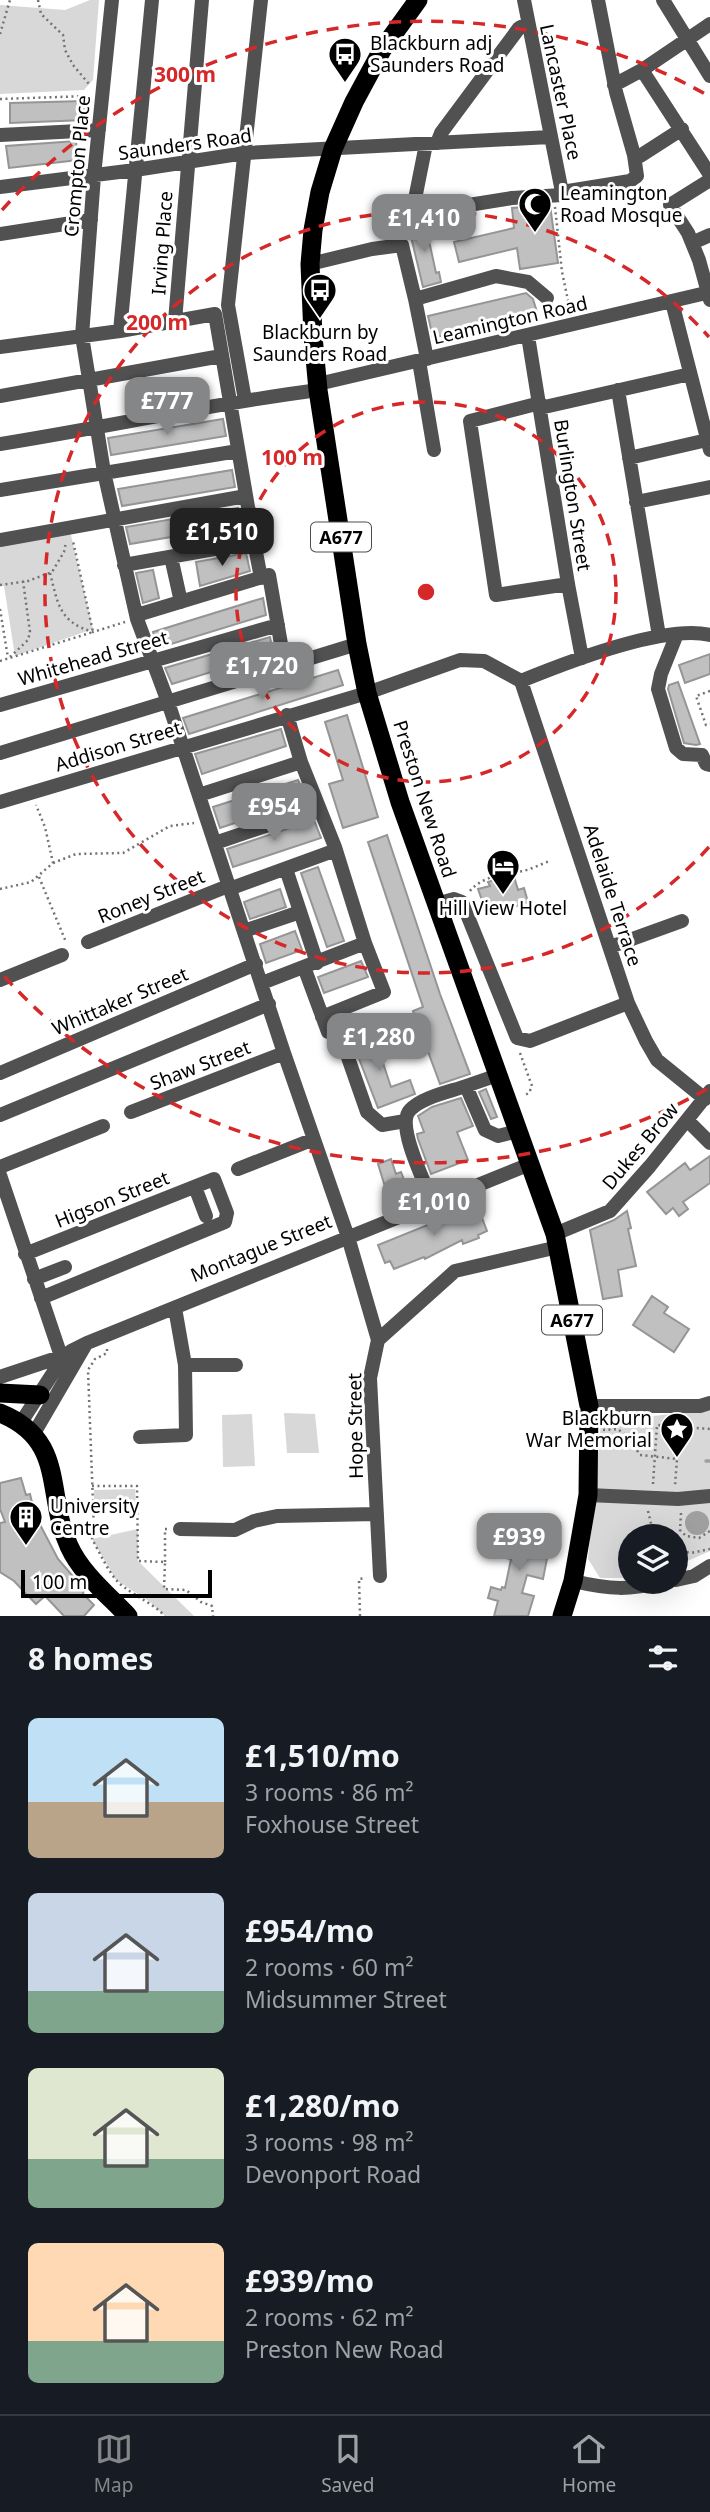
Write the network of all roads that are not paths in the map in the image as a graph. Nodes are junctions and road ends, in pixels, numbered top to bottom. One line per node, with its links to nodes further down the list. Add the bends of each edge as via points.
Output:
1 (112, 0): 17 (street, Crompton Place)
2 (152, 0): 26 (street)
3 (261, 0): 23 (street)
4 (418, 0): 22 (highway, Preston New Road / A677, via 382,50)
5 (524, 0): 9 (street, Lancaster Place)
6 (598, 0): 16 (street)
7 (663, 0): 11 (street)
8 (204, 1): 25 (street, Irving Place)
9 (527, 24): 14 (street, via 519,28); 20 (street, Lancaster Place)
10 (710, 24): 11 (street)
11 (687, 39): 12 (street); 13 (street)
12 (642, 70): 16 (street); 18 (street)
13 (710, 76)
14 (480, 81): 15 (street); 21 (street)
15 (498, 81)
16 (614, 85): 24 (street)
17 (99, 130): 19 (street); 27 (street, Crompton Place)
18 (682, 130): 24 (street, via 640,156); 28 (street)
19 (0, 135)
20 (551, 137): 21 (street, Saunders Road); 30 (street, Lancaster Place)
21 (432, 144): 22 (street, Saunders Road); 30 (street, via 412,215)
22 (333, 149): 23 (street, Saunders Road); 35 (highway, Preston New Road / A677, via 320,192)
23 (245, 153): 25 (street, Saunders Road); 40 (street)
24 (634, 155): 30 (street, via 637,176 630,181)
25 (187, 161): 26 (street, Saunders Road); 42 (street, Irving Place)
26 (135, 170): 27 (street, Saunders Road); 43 (street)
27 (94, 176): 29 (street, Saunders Road); 31 (street, Crompton Place)
28 (710, 178): 34 (street, via 670,205)
29 (0, 187)
30 (562, 193)
31 (91, 220): 32 (street); 44 (street, Crompton Place)
32 (0, 234)
33 (710, 235): 34 (street)
34 (692, 243): 36 (street)
35 (310, 264): 38 (street, via 402,245); 51 (highway, Preston New Road / A677)
36 (709, 295): 39 (street, Leamington Road)
37 (547, 298): 38 (street, via 528,282 496,276)
38 (415, 299): 48 (street)
39 (672, 302): 45 (street, Leamington Road); 49 (street)
40 (228, 305): 41 (street); 54 (street)
41 (215, 314): 42 (street); 47 (street)
42 (175, 321): 43 (street)
43 (120, 331): 44 (street)
44 (82, 336): 46 (street); 50 (street, Crompton Place)
45 (528, 336): 48 (street, Leamington Road); 56 (street, Burlington Street)
46 (0, 347)
47 (221, 356): 50 (street); 55 (street)
48 (423, 360): 51 (street, Leamington Road); 60 (street)
49 (690, 374): 52 (street); 59 (street)
50 (89, 379): 53 (street); 57 (street, Crompton Place)
51 (318, 387): 54 (street, Leamington Road); 81 (highway, Preston New Road / A677)
52 (618, 390): 56 (street); 62 (street)
53 (0, 396)
54 (246, 400): 55 (street, Leamington Road)
55 (229, 403): 57 (street, Leamington Road); 61 (street)
56 (540, 406): 74 (street, Burlington Street); 74 (street, via 470,421 496,595)
57 (97, 428): 58 (street, Leamington Road); 63 (street, Crompton Place)
58 (0, 444)
59 (709, 445): 62 (street)
60 (434, 450)
61 (237, 451): 63 (street); 66 (street)
62 (629, 458): 67 (street)
63 (104, 472): 65 (street); 68 (street, Crompton Place)
64 (710, 487): 67 (street)
65 (0, 490)
66 (246, 496): 68 (street); 70 (street)
67 (636, 502): 80 (street)
68 (113, 519): 69 (street, via 71,535); 72 (street, Crompton Place)
69 (0, 540)
70 (254, 541): 71 (street); 73 (street)
71 (171, 556): 72 (street); 75 (street)
72 (124, 565): 76 (street, Crompton Place)
73 (261, 578): 75 (street); 77 (street, via 269,575)
74 (568, 584): 82 (street, Burlington Street)
75 (181, 602): 76 (street)
76 (137, 617): 83 (street, Crompton Place)
77 (278, 625): 83 (street, Whitehead Street); 84 (street)
78 (677, 634): 79 (street); 80 (street); 93 (street, via 661,674 662,709 676,748 683,754 702,755)
79 (710, 635)
80 (659, 636): 82 (street)
81 (357, 644): 84 (street); 86 (highway, Preston New Road / A677)
82 (582, 658): 85 (street)
83 (152, 662): 87 (street, Crompton Place); 88 (street, Whitehead Street)
84 (285, 667): 87 (street)
85 (522, 681): 86 (street, via 484,661 460,660); 107 (street, Adelaide Terrace)
86 (367, 693): 89 (street, Addison Street); 101 (highway, Preston New Road / A677)
87 (168, 702): 90 (street, Crompton Place); 91 (street)
88 (0, 705)
89 (287, 715): 90 (street, Addison Street); 92 (street)
90 (181, 747): 94 (street, Crompton Place); 95 (street, Addison Street)
91 (0, 753)
92 (301, 762): 94 (street); 96 (street)
93 (710, 765)
94 (199, 794): 97 (street, Hope Street)
95 (0, 802)
96 (319, 808): 97 (street); 98 (street)
97 (215, 843): 100 (street, Hope Street)
98 (337, 850): 99 (street, Roney Street); 106 (street)
99 (286, 869): 100 (street, Roney Street); 102 (street)
100 (229, 888): 104 (street, Hope Street); 105 (street, Roney Street)
101 (436, 904): 113 (street, via 454,899 462,902 517,1038 530,1041); 120 (highway, Preston New Road / A677)
102 (300, 912): 104 (street); 110 (street)
103 (682, 921): 107 (street)
104 (244, 931): 109 (street, Hope Street)
105 (88, 942)
106 (365, 943): 110 (street); 115 (street, via 384,992)
107 (610, 947): 113 (street, Adelaide Terrace)
108 (66, 953): 111 (street)
109 (256, 964): 112 (street, Hope Street); 119 (street, Whittaker Street)
110 (311, 965): 112 (street); 115 (street)
111 (0, 980)
112 (262, 983): 114 (street, Hope Street)
113 (628, 1003): 122 (street, Adelaide Terrace, via 657,1060)
114 (269, 1004): 118 (street, Hope Street); 124 (street)
115 (322, 1017): 117 (street)
116 (407, 1031): 126 (street, via 397,1034 367,1020 352,1026 344,1046 367,1112 382,1125)
117 (328, 1032)
118 (284, 1053): 123 (street, Shaw Street); 129 (street, Hope Street)
119 (0, 1073)
120 (498, 1075): 121 (street); 128 (highway, Preston New Road / A677)
121 (466, 1086): 126 (street, via 412,1107); 128 (street, via 485,1130 498,1136)
122 (707, 1095): 125 (street, Dukes Brow)
123 (131, 1112)
124 (0, 1115)
125 (687, 1120): 130 (street); 139 (street, Dukes Brow, via 610,1211)
126 (405, 1121): 136 (street)
127 (103, 1126): 132 (street)
128 (518, 1130): 131 (highway, Preston New Road / A677)
129 (314, 1139): 133 (street); 138 (street, Hope Street)
130 (710, 1143)
131 (530, 1164): 136 (street, Montague Street); 139 (highway, Preston New Road / A677)
132 (0, 1167)
133 (237, 1169)
134 (0, 1176): 140 (street)
135 (195, 1186): 137 (street); 140 (street, Higson Street); 143 (street, Higson Street, via 214,1180 227,1213 225,1222)
136 (433, 1203): 138 (street, Montague Street)
137 (206, 1216)
138 (348, 1237): 144 (street, Montague Street); 145 (street, Hope Street)
139 (557, 1240): 145 (street, Dukes Brow, via 455,1271); 154 (highway, Preston New Road / A677)
140 (25, 1254): 142 (street)
141 (65, 1267): 142 (street)
142 (34, 1279): 143 (street)
143 (41, 1298): 147 (street)
144 (175, 1308): 146 (street, Montague Street); 148 (street)
145 (378, 1340): 160 (street, Hope Street, via 370,1378)
146 (87, 1343): 147 (street, Montague Street); 156 (street)
147 (62, 1359): 150 (street); 152 (street, Montague Street)
148 (185, 1365): 149 (street); 157 (street, via 186,1435)
149 (236, 1365)
150 (0, 1377)
151 (0, 1393): 152 (highway)
152 (40, 1395): 156 (street, Montague Street)
153 (710, 1403): 154 (street)
154 (589, 1406): 158 (highway, Preston New Road / A677)
155 (0, 1413): 156 (highway)
156 (27, 1429): 167 (highway, via 47,1457 69,1547 83,1569)
157 (140, 1437)
158 (588, 1495): 159 (street); 165 (highway, Preston New Road / A677)
159 (710, 1496)
160 (377, 1514): 161 (street, via 277,1516 235,1530); 163 (street, Hope Street)
161 (180, 1529)
162 (710, 1566): 164 (street)
163 (380, 1576)
164 (688, 1577)
165 (573, 1581): 166 (street); 168 (highway, Preston New Road / A677)
166 (618, 1589)
167 (128, 1616)
168 (562, 1616)

